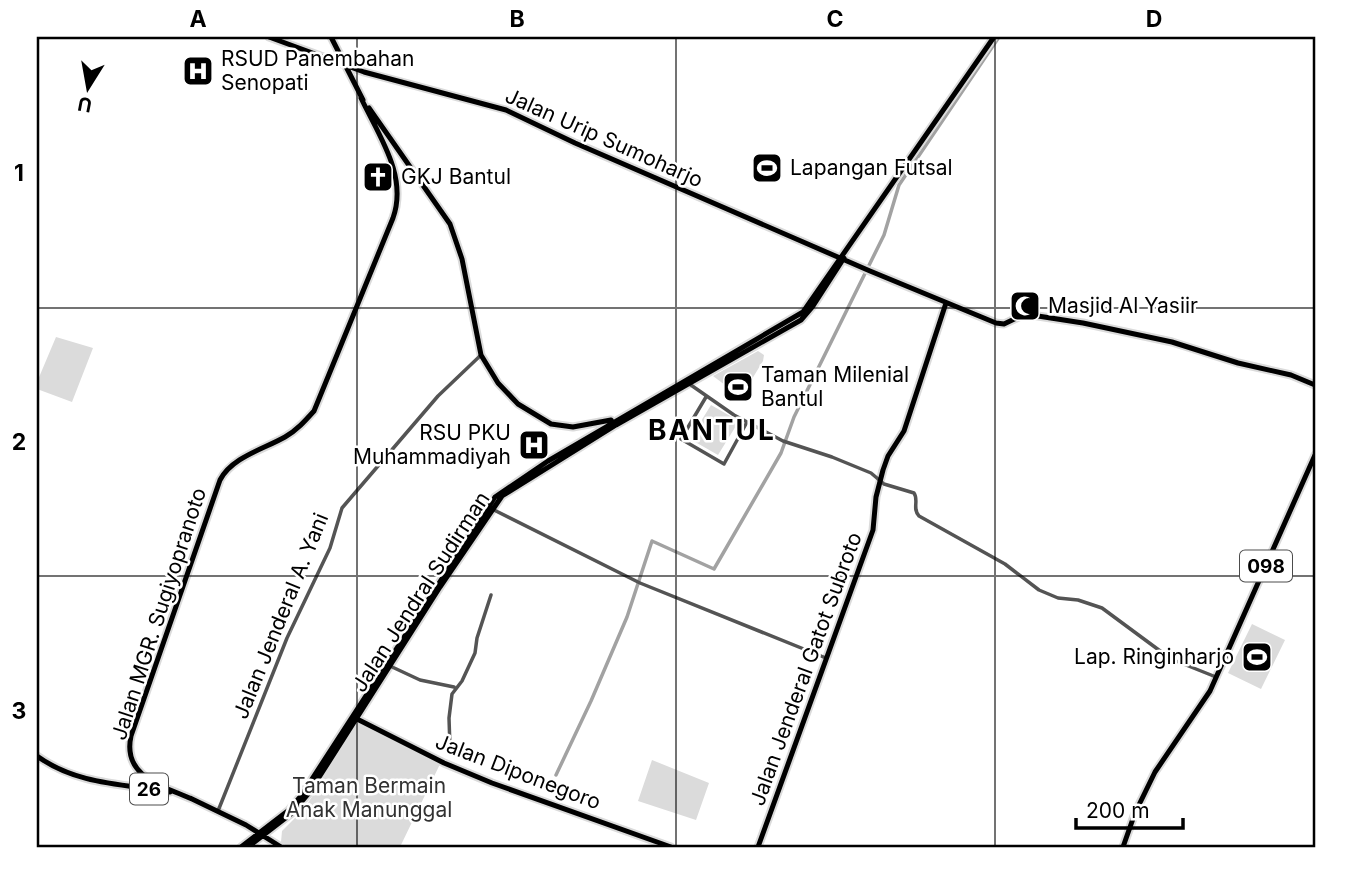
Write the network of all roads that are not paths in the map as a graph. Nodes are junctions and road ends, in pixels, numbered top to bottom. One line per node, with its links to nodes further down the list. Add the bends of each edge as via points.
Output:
1 (269, 37): 5 (main road, Jalan Urip Sumoharjo)
2 (331, 37): 4 (main road)
3 (993, 37): 10 (main road, Jalan Jendral Sudirman)
4 (336, 48): 5 (main road, via 334,56); 6 (main road)
5 (326, 58): 6 (main road, Jalan Urip Sumoharjo)
6 (345, 66): 7 (main road, Jalan Urip Sumoharjo); 8 (main road)
7 (364, 72): 8 (main road); 10 (main road, Jalan Urip Sumoharjo, via 506,110)
8 (353, 82): 9 (main road)
9 (361, 98): 12 (main road, via 450,224 462,259); 31 (main road, Jalan MGR. Sugiyopranoto, via 396,176 399,194 393,218 314,411 293,432 230,467 220,480 129,746 131,761 144,775)
10 (843, 257): 11 (main road, Jalan Urip Sumoharjo); 13 (main road, Jalan Jendral Sudirman, via 805,317)
11 (946, 303): 14 (main road, Jalan Urip Sumoharjo, via 999,324 1025,314 1114,329 1285,373); 20 (main road, Jalan Jenderal Gatot Subroto, via 904,431)
12 (481, 355): 17 (main road, via 509,395 540,419 569,427); 32 (street, Jalan Jenderal A. Yani, via 438,396 342,508 330,548 287,638)
13 (688, 382): 15 (street); 17 (main road, Jalan Jendral Sudirman); 19 (main road, Jalan Jendral Sudirman)
14 (1315, 385)
15 (706, 397): 16 (street); 16 (street, via 681,439 724,464)
16 (747, 422): 20 (street)
17 (612, 423): 19 (main road, Jalan Jendral Sudirman)
18 (1315, 455): 26 (main road, 098)
19 (541, 468): 21 (main road, Jalan Jendral Sudirman); 23 (main road, Jalan Jendral Sudirman, via 495,496)
20 (880, 480): 24 (main road, Jalan Jenderal Gatot Subroto, via 873,530); 26 (street, via 914,493 919,516 1005,564 1028,583 1058,598 1102,608 1171,659)
21 (492, 509): 23 (main road, Jalan Jendral Sudirman); 24 (street, via 638,583)
22 (491, 595): 27 (street, via 475,653)
23 (426, 606): 25 (main road, Jalan Jendral Sudirman); 33 (main road, Jalan Jendral Sudirman, via 301,796)
24 (827, 658): 38 (main road, Jalan Jenderal Gatot Subroto)
25 (390, 666): 27 (street, via 420,680); 28 (main road, Jalan Jendral Sudirman)
26 (1216, 677): 39 (main road, 098, via 1155,772)
27 (456, 687): 29 (street, via 449,712)
28 (357, 719): 33 (main road, Jalan Jendral Sudirman, via 298,807); 37 (main road, Jalan Diponegoro, via 492,783)
29 (450, 748)
30 (37, 756): 31 (main road, 26, via 80,777)
31 (192, 799): 32 (main road, 26)
32 (218, 811): 33 (main road, 26)
33 (260, 835): 34 (main road); 35 (main road); 36 (main road)
34 (241, 847)
35 (248, 847)
36 (281, 847)
37 (671, 847)
38 (758, 847)
39 (1123, 847)

